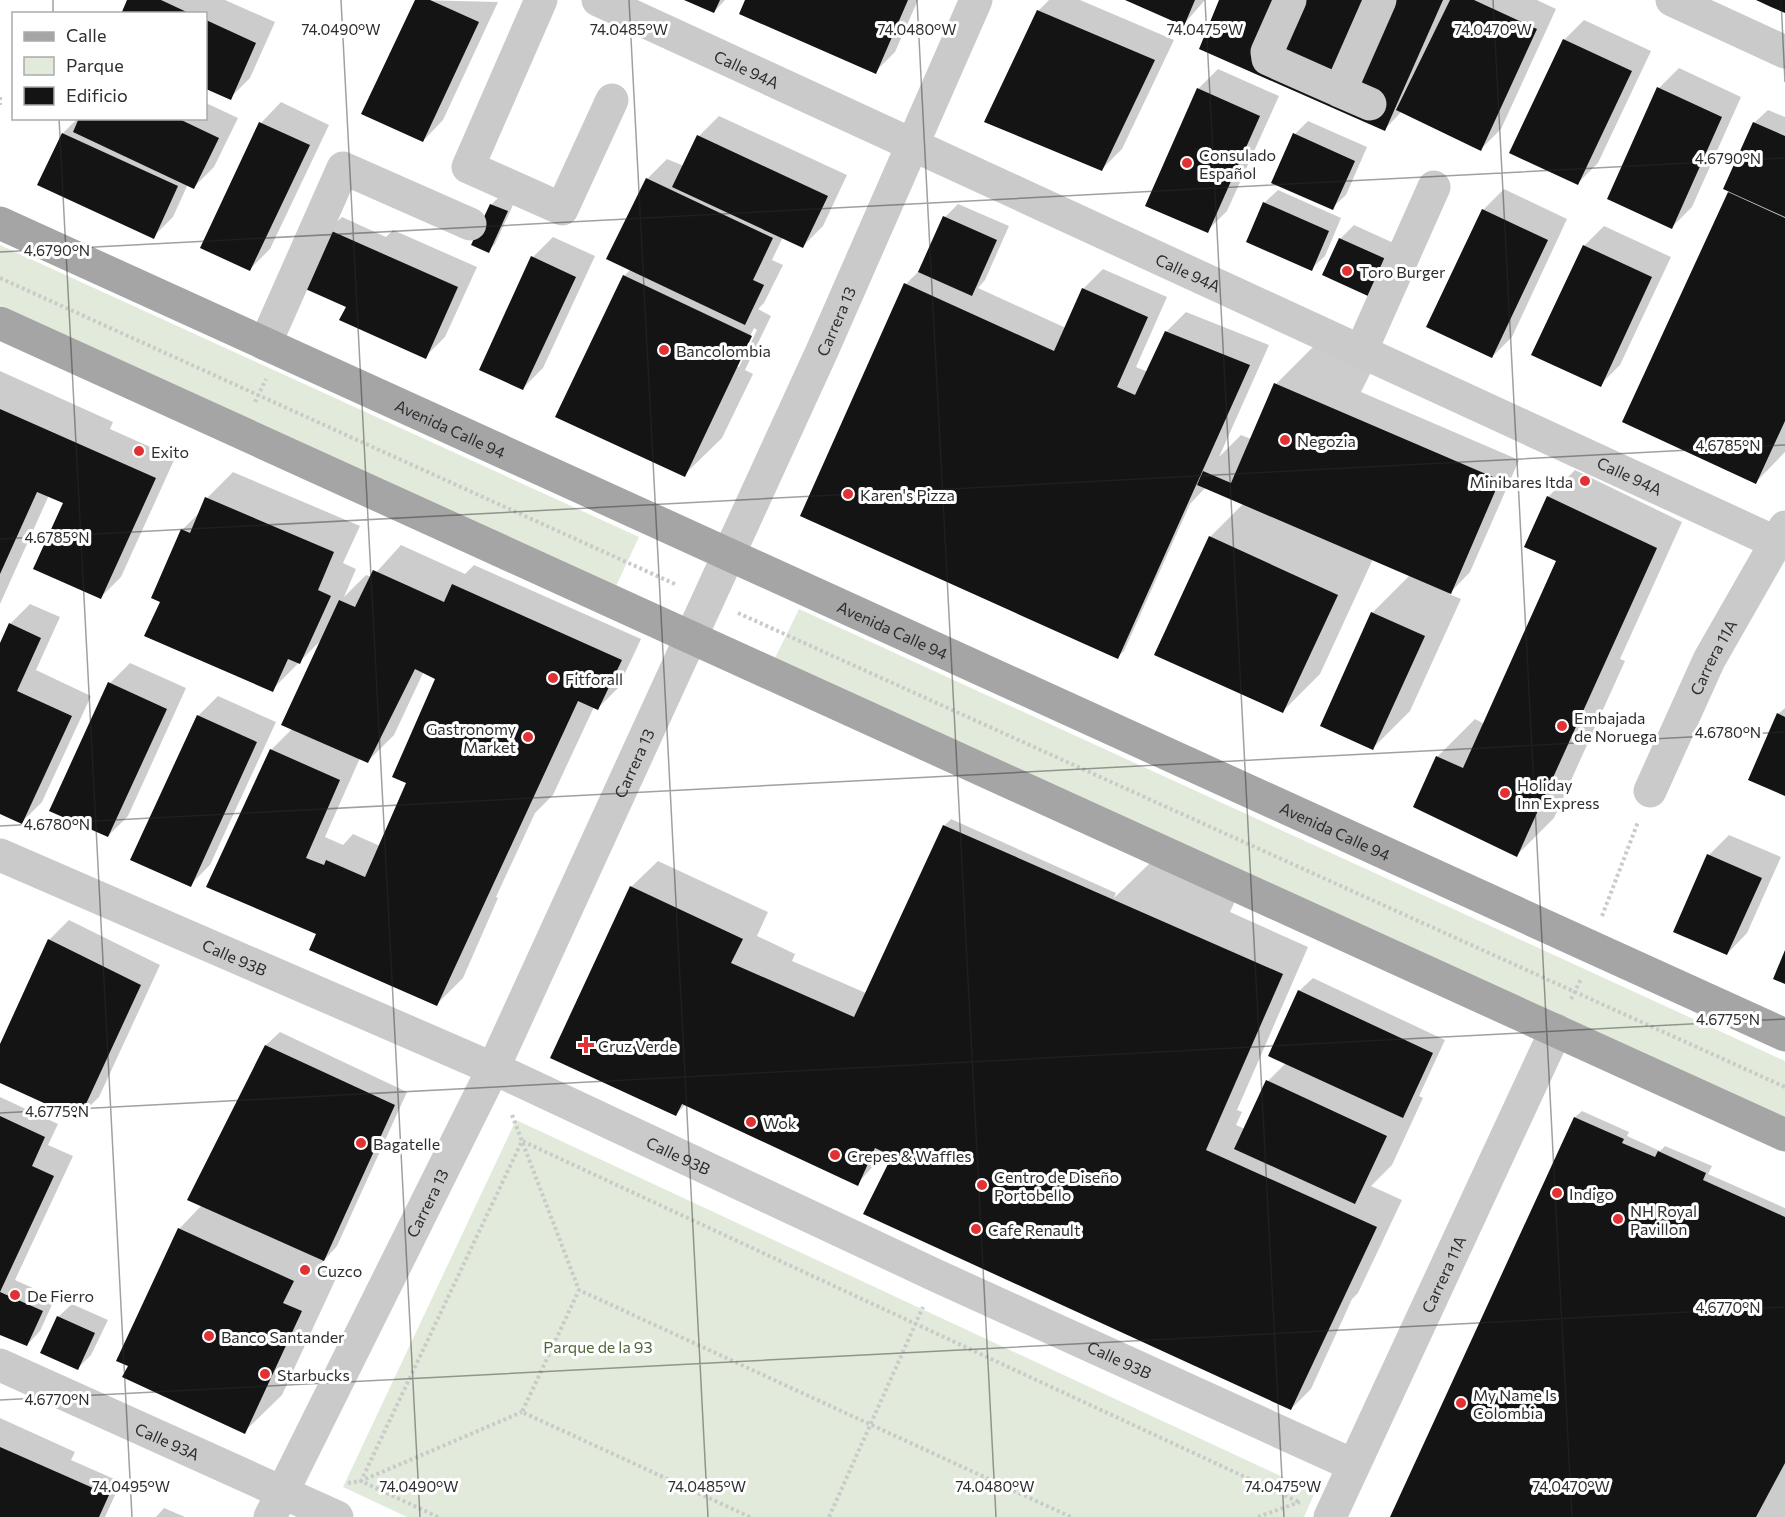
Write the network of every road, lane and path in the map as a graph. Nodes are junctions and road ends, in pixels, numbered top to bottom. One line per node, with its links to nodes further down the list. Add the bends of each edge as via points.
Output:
1 (541, 0): 10 (street, via 468,167 562,209)
2 (598, 0): 13 (street, Calle 94A)
3 (976, 0): 13 (street, Carrera 13)
4 (1290, 0): 8 (street, via 1267,52 1268,59)
5 (1380, 0): 8 (street)
6 (1672, 0): 7 (street)
7 (1785, 52)
8 (1340, 91): 11 (street)
9 (0, 97): 12 (path)
10 (612, 100)
11 (1370, 104)
12 (0, 105)
13 (913, 145): 20 (street, Calle 94A); 24 (street, Carrera 13)
14 (1434, 187): 20 (street)
15 (0, 223): 19 (main road, Avenida Calle 94)
16 (470, 224): 19 (street, via 343,168)
17 (0, 278): 21 (path)
18 (0, 323): 22 (main road)
19 (273, 347): 21 (path); 24 (main road, Avenida Calle 94)
20 (1361, 351): 23 (street, Calle 94A)
21 (258, 395): 22 (path); 25 (path)
22 (241, 433): 26 (main road)
23 (1781, 535): 27 (street, Carrera 11A, via 1709,660)
24 (729, 555): 25 (street, Carrera 13); 29 (main road, Avenida Calle 94)
25 (708, 599): 26 (street, Carrera 13); 30 (path)
26 (691, 638): 31 (main road); 33 (street, Carrera 13)
27 (1650, 790): 29 (path, via 1600,922)
28 (0, 855): 33 (street, Calle 93B)
29 (1595, 949): 30 (path); 32 (main road, Avenida Calle 94)
30 (1575, 991): 31 (path); 34 (path)
31 (1556, 1030): 36 (main road); 44 (street, Carrera 11A)
32 (1785, 1035)
33 (493, 1069): 38 (street, Calle 93B); 47 (street, Carrera 13)
34 (1785, 1087)
35 (510, 1110): 37 (path)
36 (1785, 1134)
37 (522, 1141): 39 (path); 40 (path); 45 (path)
38 (937, 1276): 40 (path); 44 (street, Calle 93B)
39 (579, 1290): 42 (path); 43 (path)
40 (915, 1324): 43 (path); 53 (path, via 1299,1503)
41 (0, 1365): 47 (street, Calle 93A)
42 (522, 1412): 45 (path); 50 (path)
43 (870, 1425): 51 (path); 52 (path)
44 (1353, 1465): 54 (street, Carrera 11A)
45 (361, 1481): 46 (path); 49 (path)
46 (339, 1484)
47 (275, 1504): 48 (street, Calle 93A)
48 (338, 1517)
49 (438, 1517)
50 (750, 1517)
51 (829, 1517)
52 (1071, 1517)
53 (1258, 1517)
54 (1330, 1517)

